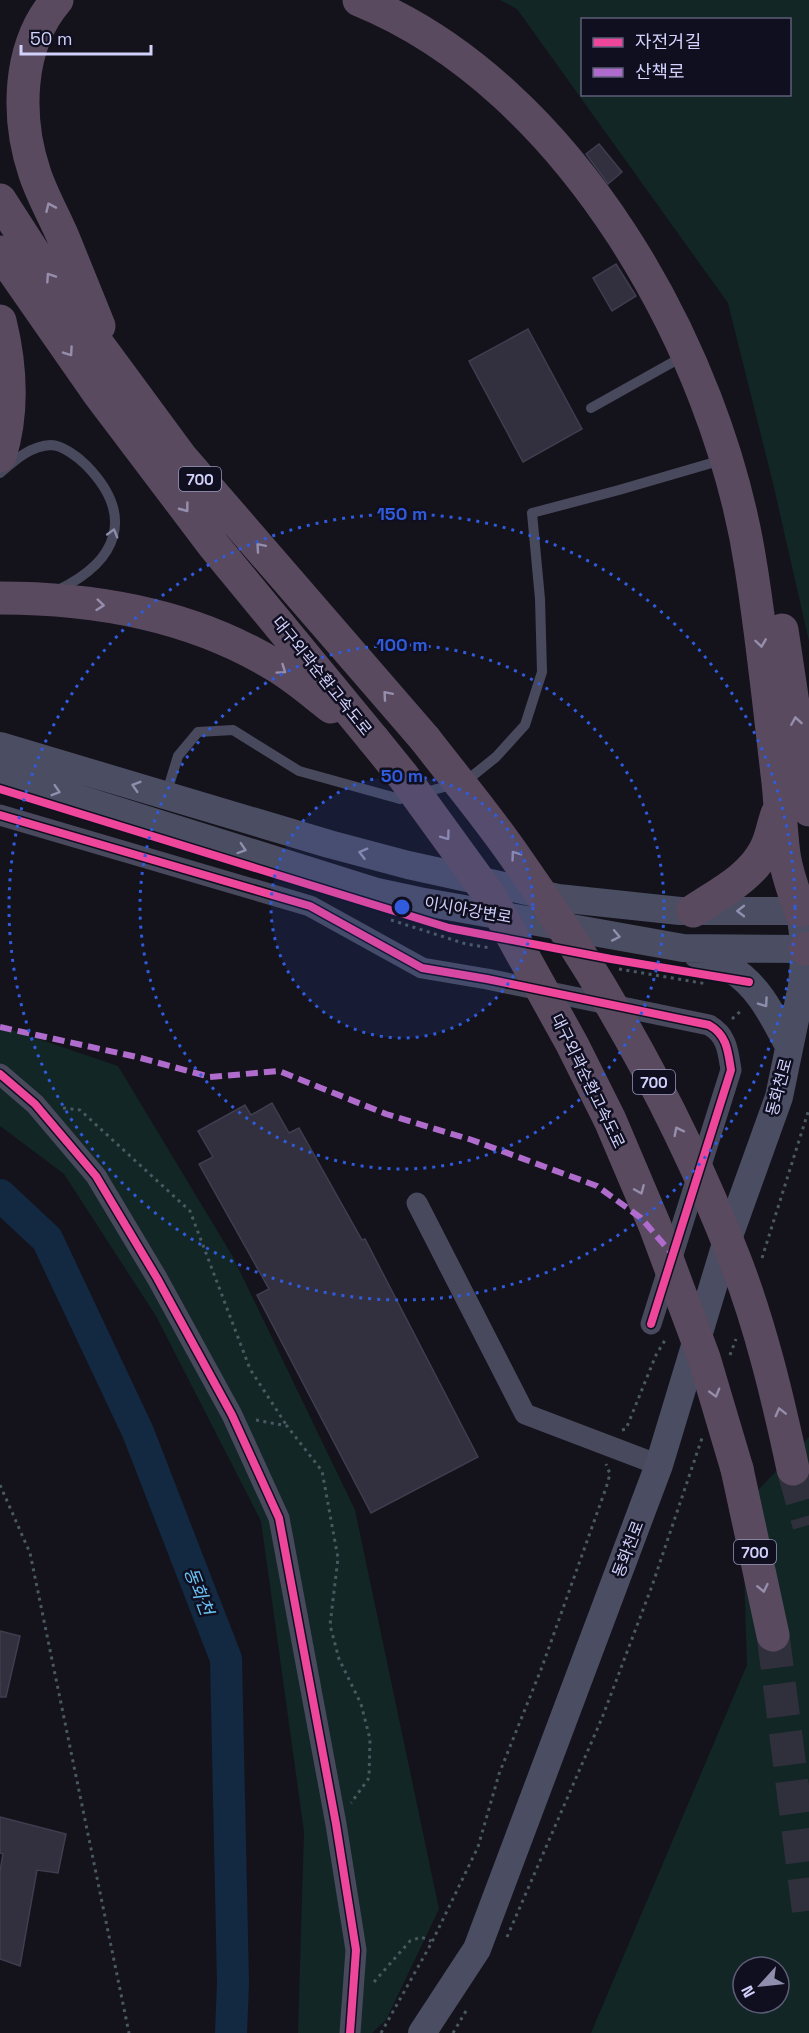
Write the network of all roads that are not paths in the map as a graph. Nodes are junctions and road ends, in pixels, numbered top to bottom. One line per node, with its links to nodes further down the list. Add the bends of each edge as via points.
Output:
1 (57, 0): 8 (highway, one-way to 1, via 35,174 23,116 30,46)
2 (359, 0): 7 (highway, via 391,13 444,46 486,77 545,134 613,221)
3 (405, 0): 19 (highway, one-way to 3, via 781,625 757,508 734,424 690,319 634,224 605,182 567,139 513,84 438,21)
4 (0, 200): 8 (highway, 700, one-way to 4)
5 (0, 252): 15 (highway, 대구외곽순환고속도로 / 700, one-way to 15, via 99,394 214,546)
6 (0, 321): 10 (highway, via 10,370 7,435)
7 (688, 353): 9 (lane); 11 (highway)
8 (121, 377): 31 (highway, 700, one-way to 8, bridge, via 780,1410 735,1260 690,1154 639,1053 590,969 516,856 425,739 181,457)
9 (591, 408)
10 (0, 456)
11 (726, 458): 18 (lane, via 532,513 542,672 525,725 496,757 466,781 400,799 299,771 233,730 210,731 198,732 178,756); 19 (highway, one-way to 19)
12 (0, 473): 14 (lane, one-way to 12, via 74,582 105,554 116,520 112,502 98,477 82,461 54,445 20,455)
13 (0, 598): 14 (highway)
14 (42, 598): 15 (highway, one-way to 15, via 115,606 169,618 223,638 278,667)
15 (373, 738): 32 (highway, 대구외곽순환고속도로 / 700, one-way to 32, bridge, via 490,896 610,1120 704,1358 737,1469)
16 (0, 746): 18 (main road, 이시아강변로, one-way to 16)
17 (0, 774): 24 (main road, 이시아강변로, one-way to 24, via 376,892)
18 (166, 795): 22 (main road, 이시아강변로, one-way to 18, via 558,898 442,873)
19 (802, 804): 21 (highway, via 785,859); 22 (highway, via 749,872)
20 (0, 815): 29 (street, via 310,906 422,968 709,1025 718,1031 728,1048 731,1070)
21 (806, 904): 22 (main road, 이시아강변로, one-way to 22); 23 (main road)
22 (693, 911)
23 (807, 949): 24 (main road, 이시아강변로); 26 (main road)
24 (687, 960): 26 (main road, one-way to 26, via 730,968 749,982 767,1005)
25 (809, 1006): 26 (main road)
26 (789, 1047): 30 (main road, 동화천로, via 779,1097 723,1250)
27 (0, 1074): 33 (street, via 35,1104 96,1176 232,1415 279,1518 356,1950)
28 (417, 1203): 30 (street, via 525,1414)
29 (651, 1324)
30 (659, 1465): 34 (main road, 동화천로, via 477,1948)
31 (793, 1469)
32 (772, 1635)
33 (350, 2033)
34 (422, 2033)

